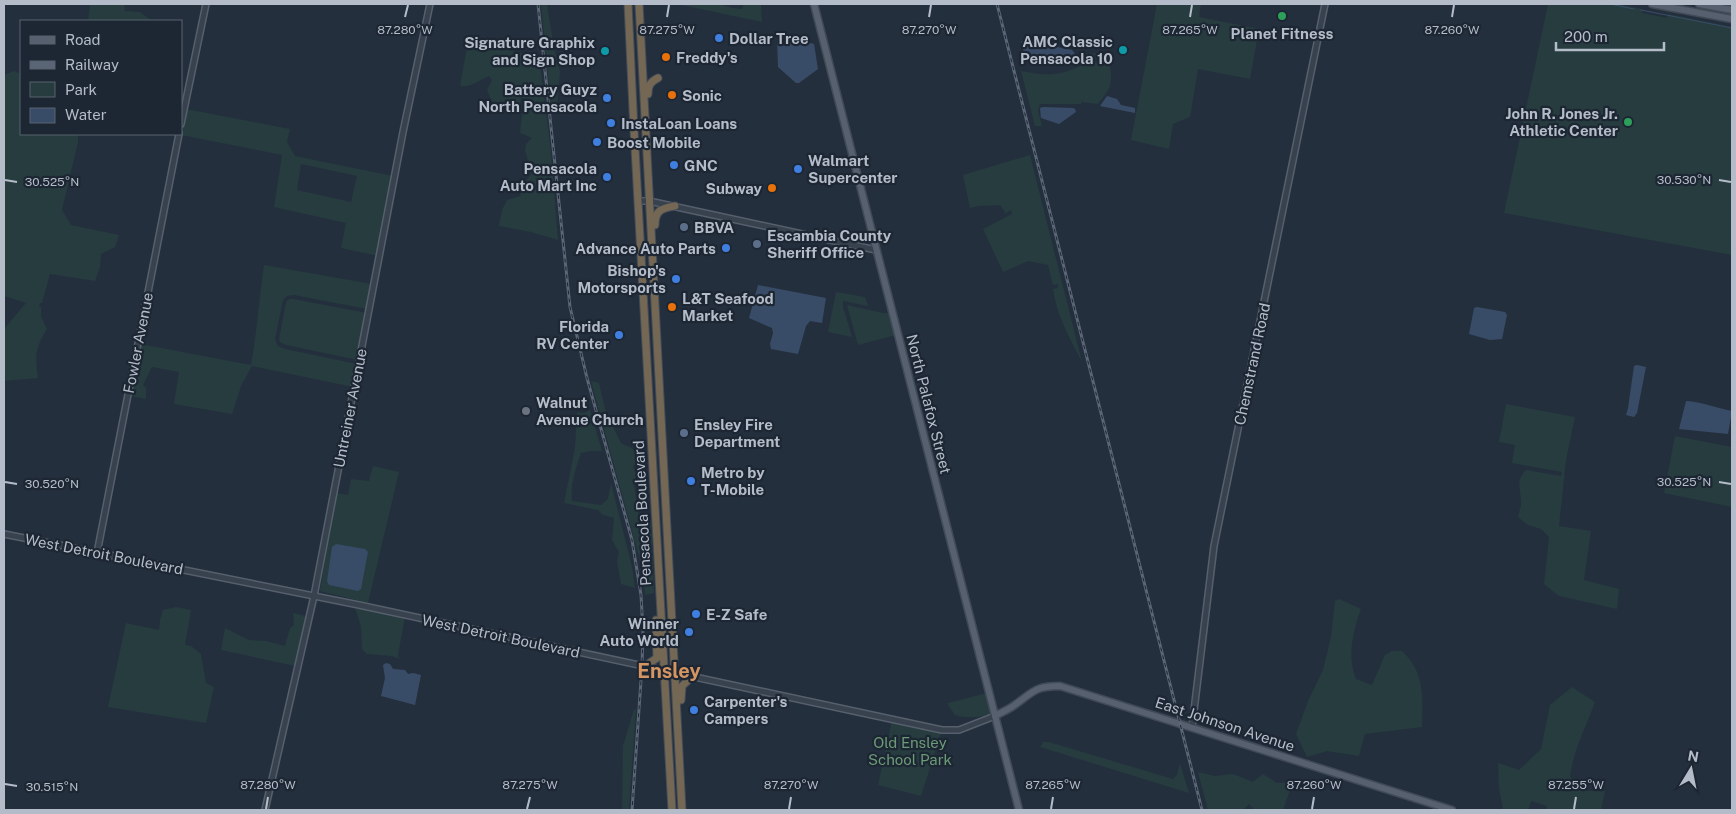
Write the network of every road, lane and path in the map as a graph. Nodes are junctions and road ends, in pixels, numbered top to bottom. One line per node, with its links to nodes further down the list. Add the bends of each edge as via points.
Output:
1 (206, 4): 17 (street)
2 (430, 4): 34 (street, Untreiner Avenue)
3 (639, 4): 15 (highway, Pensacola Boulevard)
4 (814, 4): 23 (main road, North Palafox Street)
5 (1325, 4): 41 (street, Chemstrand Road, via 1214,546)
6 (1652, 4): 9 (main road)
7 (1699, 4): 10 (main road)
8 (627, 5): 15 (highway, via 633,20 635,69); 16 (highway, Pensacola Boulevard)
9 (1670, 7): 11 (main road); 12 (main road, via 1679,6)
10 (1732, 10)
11 (1708, 15): 12 (main road); 13 (main road)
12 (1732, 18)
13 (1732, 23)
14 (658, 78): 18 (highway, via 648,88 649,114)
15 (643, 79): 18 (highway, Pensacola Boulevard)
16 (633, 111): 20 (highway, Pensacola Boulevard); 21 (highway, via 638,125 642,195)
17 (182, 119)
18 (645, 124): 21 (highway, Pensacola Boulevard)
19 (179, 135): 32 (street, Fowler Avenue)
20 (638, 201): 21 (street); 24 (highway, via 646,213 648,256); 25 (highway, Pensacola Boulevard)
21 (650, 201): 22 (street); 24 (highway, Pensacola Boulevard)
22 (675, 206): 23 (street); 24 (highway, via 662,208 655,217)
23 (876, 250): 40 (main road, North Palafox Street)
24 (653, 266): 27 (highway, Pensacola Boulevard)
25 (646, 323): 26 (highway, Pensacola Boulevard); 27 (highway, via 652,385)
26 (649, 392): 28 (highway, via 656,401 658,443); 29 (highway, Pensacola Boulevard)
27 (660, 394): 28 (highway, Pensacola Boulevard)
28 (663, 460): 30 (highway, Pensacola Boulevard)
29 (654, 478): 30 (highway, via 661,524); 33 (highway, Pensacola Boulevard)
30 (667, 528): 38 (highway, Pensacola Boulevard)
31 (4, 534): 32 (street, West Detroit Boulevard)
32 (97, 553): 34 (street, West Detroit Boulevard)
33 (659, 584): 35 (highway, Pensacola Boulevard); 36 (highway, via 655,589 657,658)
34 (314, 596): 36 (street, West Detroit Boulevard); 44 (street, Untreiner Avenue)
35 (660, 599): 37 (highway, Pensacola Boulevard); 38 (highway, via 664,609 667,661)
36 (645, 666): 37 (street, West Detroit Boulevard)
37 (664, 670): 38 (street, West Detroit Boulevard); 43 (highway, via 671,683 677,788); 45 (highway, Pensacola Boulevard)
38 (675, 672): 39 (street, West Detroit Boulevard); 42 (highway, Pensacola Boulevard)
39 (692, 676): 40 (street, West Detroit Boulevard, via 942,730 959,730); 42 (highway, via 680,691 684,760)
40 (994, 716): 41 (main road, East Johnson Avenue, via 1032,691 1060,686); 47 (main road, North Palafox Street)
41 (1192, 727): 48 (main road, East Johnson Avenue)
42 (680, 769): 43 (highway, Pensacola Boulevard)
43 (681, 794): 46 (highway, Pensacola Boulevard)
44 (265, 810)
45 (672, 810)
46 (682, 810)
47 (1019, 810)
48 (1452, 810)

